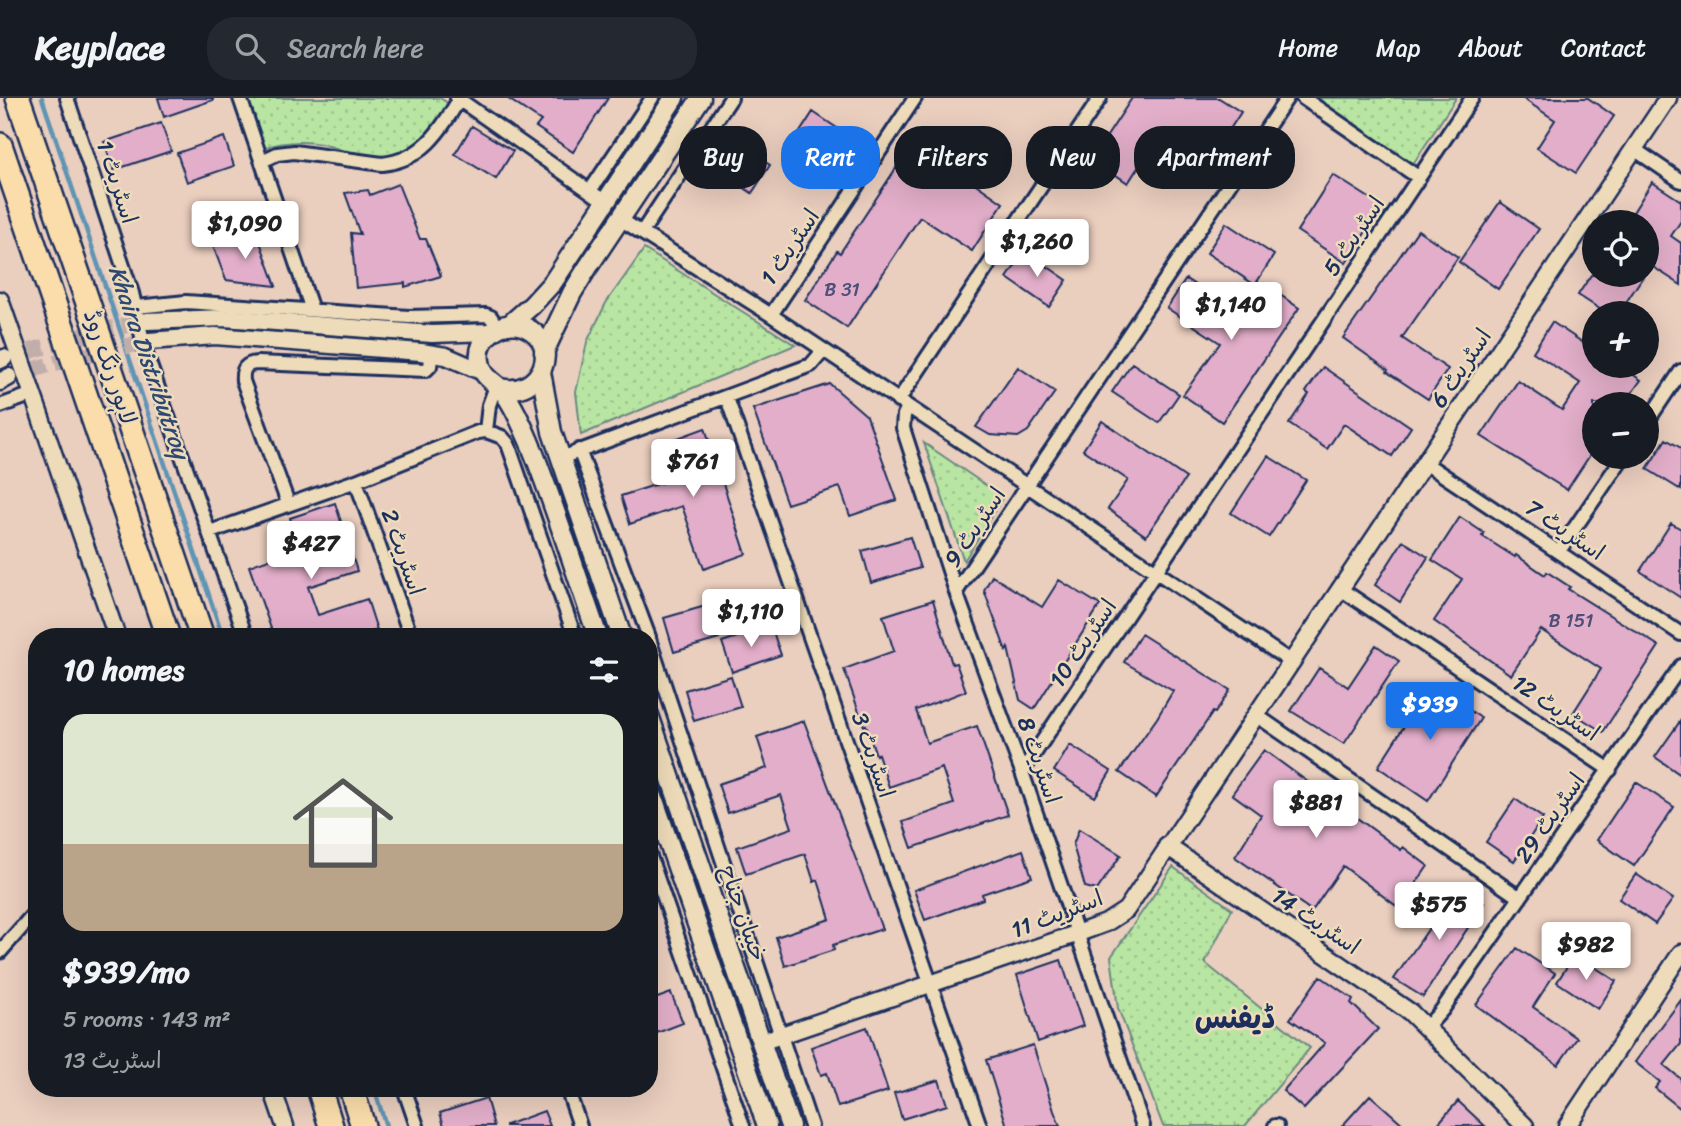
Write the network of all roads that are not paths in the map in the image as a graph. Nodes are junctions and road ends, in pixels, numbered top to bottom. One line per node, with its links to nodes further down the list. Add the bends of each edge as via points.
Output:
1 (18, 98): 58 (highway, لاہور رنگ روڈ)
2 (67, 98): 24 (street, اسٹریٹ 1)
3 (240, 98): 17 (street)
4 (458, 98): 17 (street, via 446,122 423,149 393,163 294,152); 20 (street)
5 (652, 98): 20 (street)
6 (674, 98): 20 (main road)
7 (701, 98): 21 (main road)
8 (731, 98): 22 (street)
9 (915, 98): 26 (street, اسٹریٹ 1)
10 (1100, 98): 40 (street)
11 (1287, 98): 49 (street)
12 (1304, 98): 18 (street)
13 (1472, 98): 18 (street, اسٹریٹ 5)
14 (1668, 98): 16 (street, اسٹریٹ 6)
15 (0, 145): 57 (highway, لاہور رنگ روڈ)
16 (1634, 149): 19 (street); 46 (street, اسٹریٹ 6)
17 (262, 161): 25 (street)
18 (1418, 177): 53 (street, اسٹریٹ 5)
19 (1681, 181)
20 (597, 196): 28 (main road, via 553,282 532,305)
21 (620, 219): 22 (street); 32 (main road, via 572,293)
22 (642, 232): 26 (street)
23 (0, 300): 29 (street)
24 (136, 307): 25 (street, via 186,302); 51 (street, اسٹریٹ 1, via 146,354)
25 (312, 310): 28 (street, via 410,317 486,315)
26 (771, 315): 31 (street)
27 (147, 321): 28 (street, via 224,318 432,334)
28 (499, 328): 32 (main road, via 517,325 532,331); 35 (main road, via 481,347)
29 (5, 332): 38 (street)
30 (149, 341): 33 (street, via 215,337)
31 (823, 351): 39 (street, via 811,365); 40 (street)
32 (544, 352): 36 (main road)
33 (432, 353): 35 (street); 50 (street, via 426,370 257,363 244,367 243,380)
34 (1681, 371): 41 (street)
35 (483, 372): 37 (main road)
36 (541, 372): 37 (main road, via 524,388); 45 (main road)
37 (498, 387): 43 (street, via 489,405); 62 (main road, via 529,441)
38 (33, 394): 42 (street); 56 (street)
39 (727, 398): 44 (street); 81 (street, اسٹریٹ 3)
40 (903, 404): 49 (street); 55 (street, اسٹریٹ 8, via 903,428)
41 (1659, 404)
42 (0, 406)
43 (486, 431): 48 (street); 61 (street, via 508,444)
44 (579, 450): 45 (street); 64 (street)
45 (561, 458): 63 (main road)
46 (1425, 463): 52 (street, اسٹریٹ 7); 54 (street, اسٹریٹ 6)
47 (1615, 469): 52 (street)
48 (356, 481): 50 (street); 60 (street, اسٹریٹ 2)
49 (1028, 486): 53 (street); 55 (street, اسٹریٹ 9)
50 (288, 503): 51 (street)
51 (209, 532): 59 (street, اسٹریٹ 1)
52 (1559, 551): 65 (street, اسٹریٹ 7)
53 (1155, 572): 66 (street); 72 (street, اسٹریٹ 10)
54 (1339, 588): 66 (street, اسٹریٹ 6); 71 (street, اسٹریٹ 12)
55 (956, 592): 72 (street, اسٹریٹ 8)
56 (114, 628)
57 (165, 628)
58 (199, 628)
59 (243, 628)
60 (408, 628)
61 (572, 628)
62 (595, 628)
63 (619, 628)
64 (645, 628)
65 (1681, 634)
66 (1290, 661): 69 (street, اسٹریٹ 11)
67 (658, 665): 83 (street)
68 (1681, 666): 71 (street, اسٹریٹ 29)
69 (1256, 715): 74 (street, اسٹریٹ 11); 76 (street)
70 (658, 741): 84 (main road, خیبان جناح)
71 (1610, 770): 76 (street, اسٹریٹ 29)
72 (1022, 772): 78 (street, اسٹریٹ 8)
73 (658, 812): 96 (main road, خیبان جناح)
74 (1167, 846): 78 (street, اسٹریٹ 11, via 1126,910); 82 (street, اسٹریٹ 14)
75 (658, 880): 95 (street)
76 (1520, 898): 82 (street, اسٹریٹ 29)
77 (28, 919): 79 (street)
78 (1076, 934): 81 (street, اسٹریٹ 11); 100 (street, اسٹریٹ 8)
79 (0, 952)
80 (1681, 953): 102 (street)
81 (931, 983): 83 (street, اسٹریٹ 11); 99 (street, اسٹریٹ 3)
82 (1427, 1027): 101 (street, اسٹریٹ 14)
83 (781, 1035): 84 (street, اسٹریٹ 11); 98 (street)
84 (761, 1042): 97 (main road, خیبان جناح)
85 (275, 1097): 90 (street)
86 (322, 1097): 91 (highway)
87 (354, 1097): 92 (highway)
88 (407, 1097): 93 (street)
89 (570, 1097): 94 (street)
90 (285, 1126)
91 (331, 1126)
92 (363, 1126)
93 (417, 1126)
94 (580, 1126)
95 (743, 1126)
96 (767, 1126)
97 (790, 1126)
98 (811, 1126)
99 (980, 1126)
100 (1143, 1126)
101 (1525, 1126)
102 (1567, 1126)

